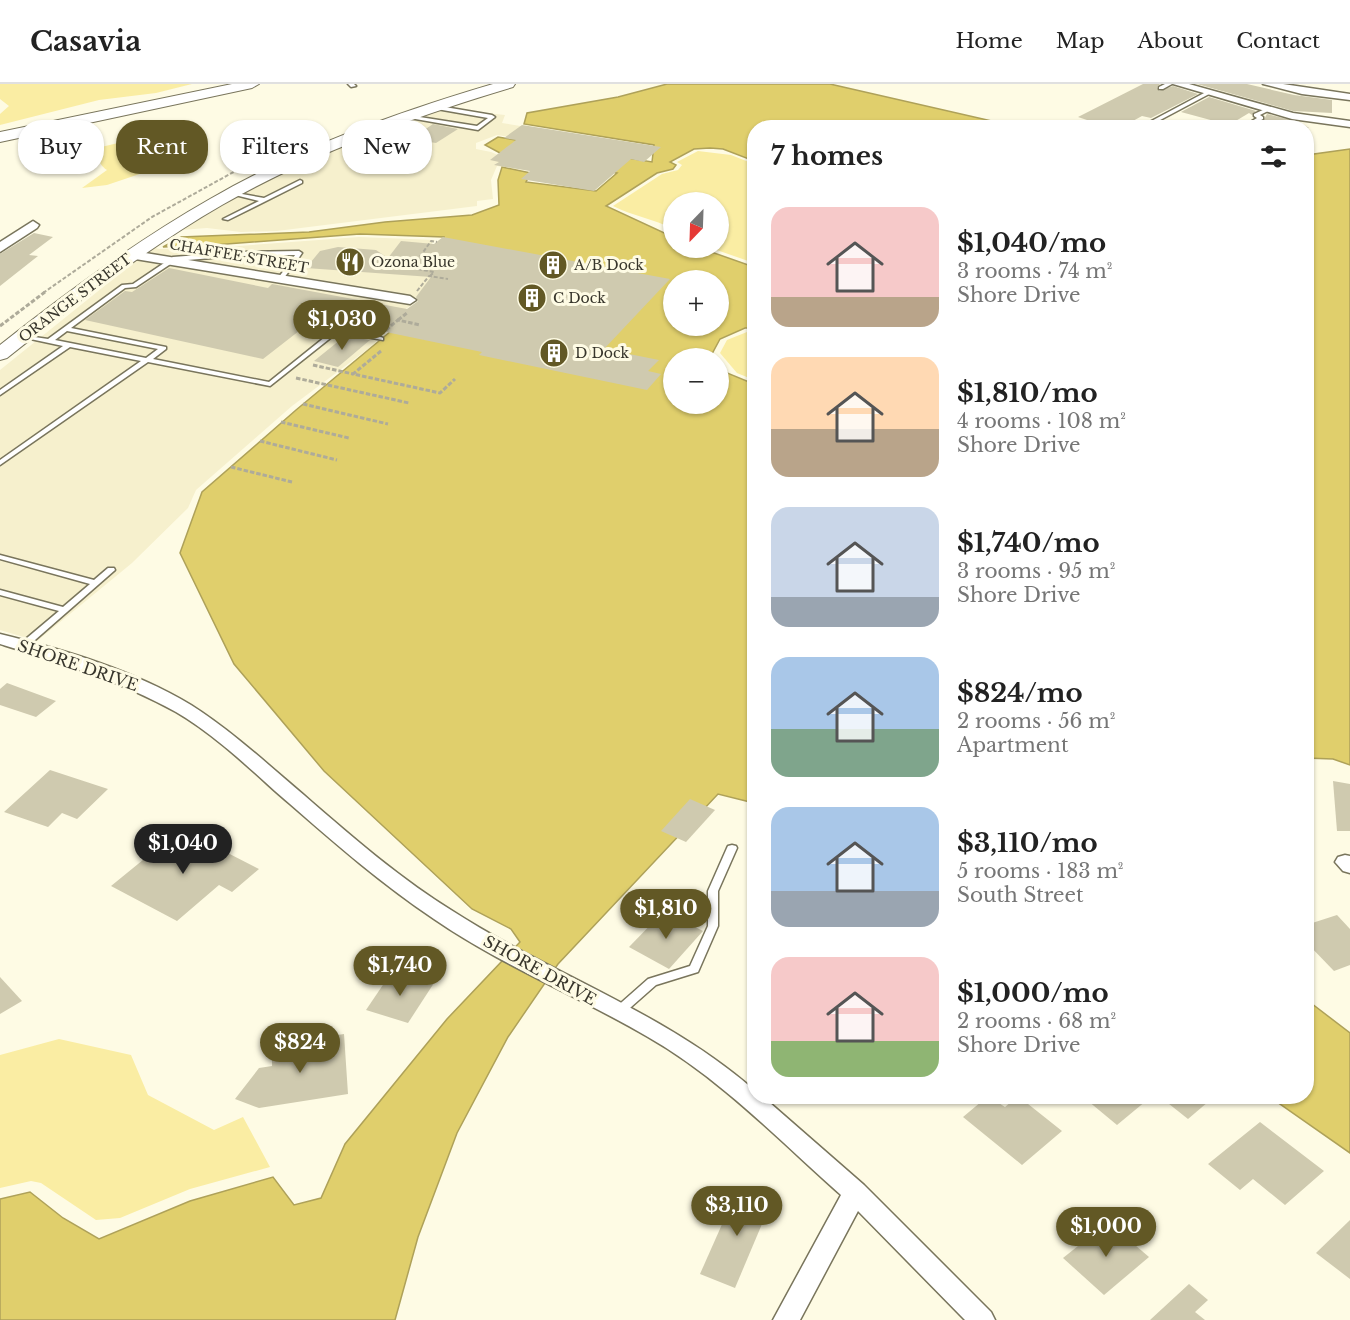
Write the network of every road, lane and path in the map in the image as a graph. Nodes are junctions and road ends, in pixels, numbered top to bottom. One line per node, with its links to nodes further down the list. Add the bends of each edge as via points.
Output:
1 (508, 84): 9 (street, ORANGE STREET)
2 (1169, 84): 6 (lane)
3 (1178, 84): 7 (street)
4 (1268, 84): 8 (street)
5 (242, 85): 15 (street)
6 (1161, 88)
7 (1208, 93): 10 (street); 12 (lane)
8 (1350, 97)
9 (433, 107): 11 (street, ORANGE STREET); 11 (lane, via 492,117 478,128)
10 (1267, 110): 13 (lane, via 1256,115 1261,118); 14 (street)
11 (407, 117): 17 (street, ORANGE STREET)
12 (1156, 120)
13 (1257, 120)
14 (1350, 124)
15 (0, 136)
16 (300, 182): 18 (lane)
17 (233, 193): 18 (lane); 23 (street, ORANGE STREET)
18 (265, 200): 19 (lane)
19 (226, 219)
20 (33, 225): 22 (street)
21 (437, 242): 27 (path, via 431,241 412,268 434,272)
22 (0, 248)
23 (133, 255): 25 (street, CHAFFEE STREET); 32 (street, ORANGE STREET)
24 (296, 258): 25 (lane, via 299,253)
25 (173, 259): 28 (street, CHAFFEE STREET); 31 (lane, via 134,286 124,286)
26 (291, 265): 28 (lane)
27 (429, 276)
28 (281, 278): 29 (street, CHAFFEE STREET)
29 (410, 300)
30 (420, 325): 33 (path, via 398,320)
31 (66, 329): 35 (lane); 39 (lane, via 164,348)
32 (23, 336): 35 (lane); 38 (street, ORANGE STREET)
33 (372, 338): 34 (lane); 40 (lane, via 337,330)
34 (381, 339)
35 (49, 341): 36 (lane)
36 (68, 345): 39 (lane); 44 (lane)
37 (386, 346): 41 (path)
38 (0, 354)
39 (147, 360): 42 (lane, via 270,384); 52 (lane)
40 (298, 362): 41 (path); 42 (lane)
41 (353, 374): 43 (path, via 440,393)
42 (281, 375): 45 (path)
43 (455, 379)
44 (0, 393)
45 (409, 403)
46 (303, 404): 48 (path)
47 (281, 422): 49 (path)
48 (388, 424)
49 (350, 438)
50 (260, 441): 51 (path)
51 (337, 460)
52 (0, 463)
53 (231, 467): 54 (path)
54 (292, 482)
55 (0, 557): 57 (lane)
56 (111, 570): 57 (lane)
57 (96, 583): 59 (lane)
58 (0, 592): 59 (lane)
59 (65, 610): 60 (lane)
60 (8, 643): 62 (street, SHORE DRIVE, via 129,681 184,709 232,742 387,877 502,950)
61 (732, 848): 62 (lane, via 713,891 713,926 694,969 652,982)
62 (618, 1012): 63 (street, SHORE DRIVE, via 657,1032)
63 (747, 1093)
64 (760, 1104): 65 (street, SHORE DRIVE)
65 (855, 1192): 66 (street); 67 (street, SHORE DRIVE)
66 (786, 1320)
67 (982, 1320)

